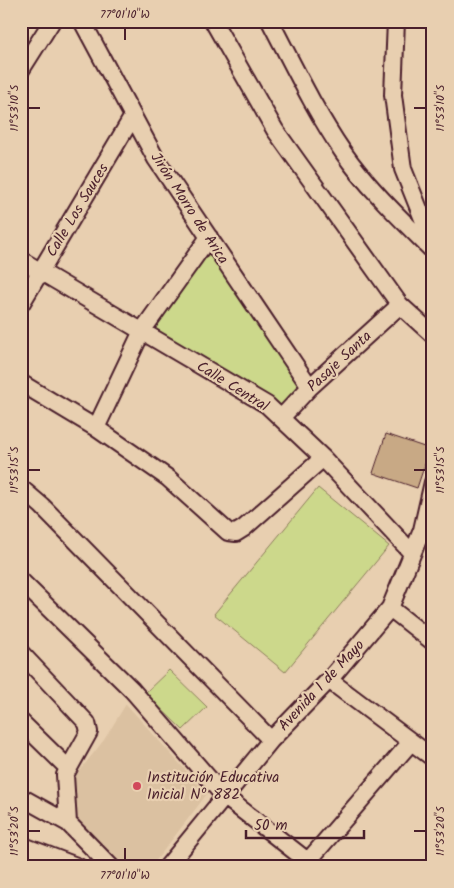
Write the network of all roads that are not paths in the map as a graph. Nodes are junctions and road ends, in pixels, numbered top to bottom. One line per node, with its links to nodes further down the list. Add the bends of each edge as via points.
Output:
1 (52, 21): 6 (street)
2 (82, 21): 7 (street, Jirón Morro de Arica)
3 (213, 21): 14 (street, via 275,130)
4 (270, 21): 10 (street, via 290,63 343,152 389,207)
5 (396, 21): 9 (street, via 393,95 403,169)
6 (21, 70)
7 (133, 116): 8 (street, Jirón Morro de Arica, via 156,159); 12 (street, Calle Los Sauces)
8 (209, 237): 15 (street); 18 (street, Jirón Morro de Arica)
9 (433, 244)
10 (433, 251)
11 (21, 260): 12 (street, Calle Central)
12 (40, 271): 13 (street, Calle Los Sauces); 15 (street, Calle Central)
13 (21, 304)
14 (400, 305): 16 (street); 18 (street, Pasaje Santa)
15 (142, 331): 19 (street, Calle Central, via 267,405); 20 (street)
16 (433, 335)
17 (21, 382): 20 (street)
18 (310, 387): 19 (street, Pasaje Santa)
19 (281, 418): 21 (street, Calle Central)
20 (96, 428): 21 (street, via 168,478 228,532 236,533 244,528)
21 (323, 458): 25 (street, Calle Central)
22 (433, 482): 24 (street, Avenida 1 de Mayo)
23 (21, 488): 33 (street, via 156,621)
24 (428, 533): 25 (street, Avenida 1 de Mayo)
25 (412, 553): 27 (street, Avenida 1 de Mayo)
26 (21, 581): 38 (street, via 132,690)
27 (390, 608): 28 (street); 30 (street, Avenida 1 de Mayo)
28 (433, 642)
29 (21, 653): 37 (street, via 87,723 89,732)
30 (329, 680): 33 (street, Avenida 1 de Mayo); 34 (street)
31 (21, 722): 35 (street)
32 (21, 738): 35 (street)
33 (270, 740): 38 (street, Avenida 1 de Mayo)
34 (411, 742): 36 (street); 42 (street)
35 (47, 749): 37 (street)
36 (433, 758)
37 (67, 767): 40 (street)
38 (224, 796): 42 (street); 45 (street, Avenida 1 de Mayo)
39 (21, 797): 40 (street)
40 (68, 823): 44 (street)
41 (21, 845): 43 (street)
42 (308, 865)
43 (79, 867)
44 (111, 867)
45 (167, 867)

